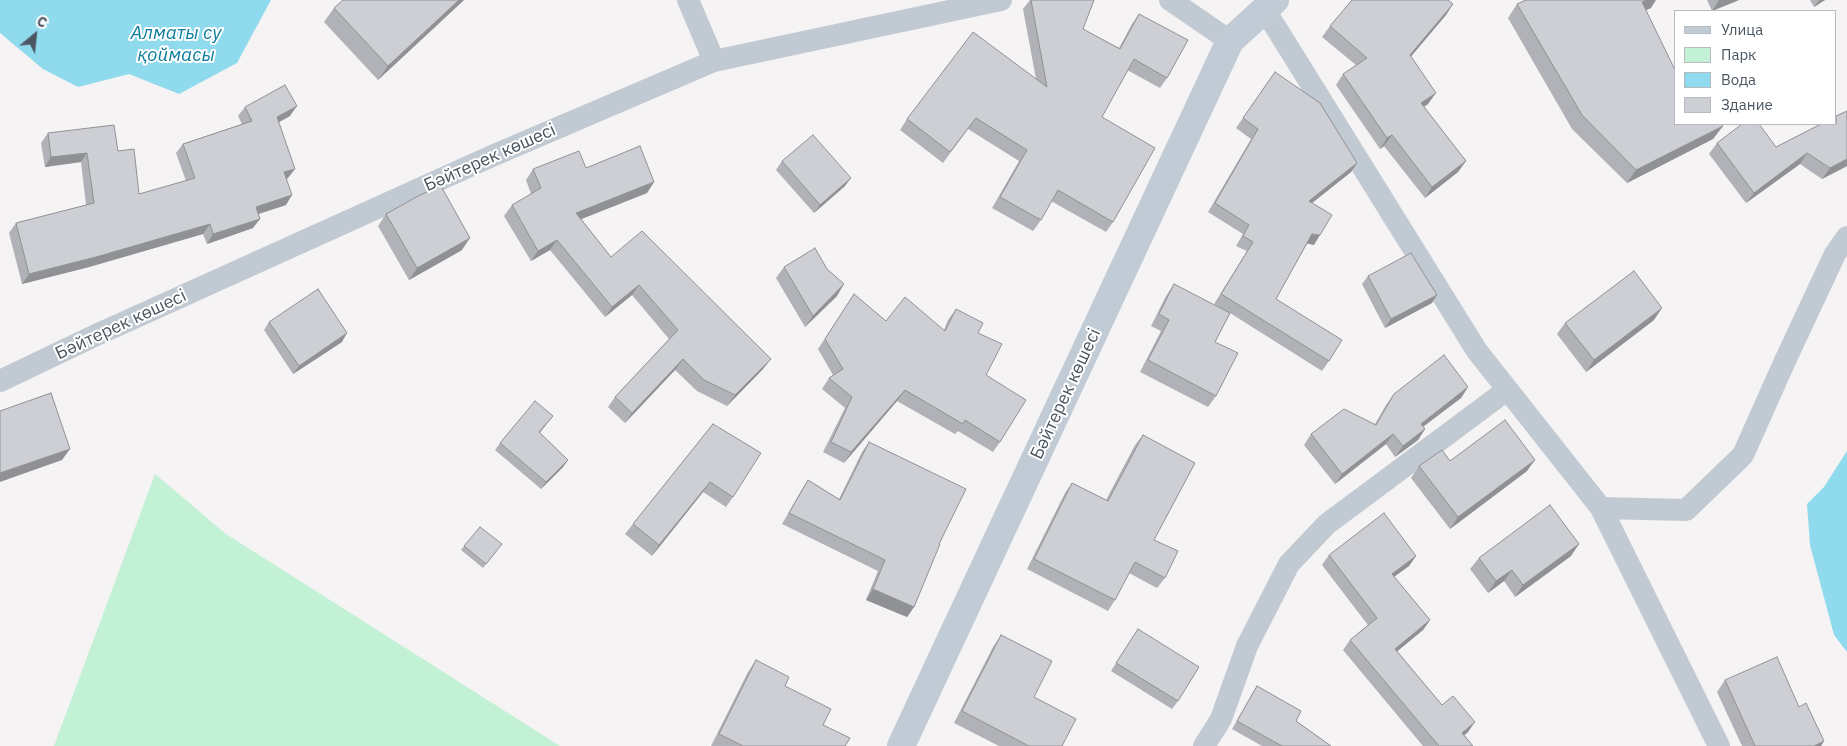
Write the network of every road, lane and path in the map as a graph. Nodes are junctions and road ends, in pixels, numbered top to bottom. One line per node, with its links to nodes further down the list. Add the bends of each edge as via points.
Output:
1 (688, 0): 6 (street)
2 (1001, 0): 6 (street, Бәйтерек көшесі)
3 (1170, 0): 5 (street)
4 (1270, 5): 5 (street, Бәйтерек көшесі); 9 (street, via 1477,351)
5 (1230, 41): 11 (street, Бәйтерек көшесі)
6 (714, 61): 8 (street, Бәйтерек көшесі, via 492,156)
7 (1847, 237): 10 (street, via 1835,254 1743,455 1686,510)
8 (0, 381)
9 (1507, 390): 10 (street); 12 (street, via 1326,524 1289,564 1247,646 1221,719)
10 (1601, 508): 13 (street)
11 (901, 746)
12 (1204, 746)
13 (1719, 746)

